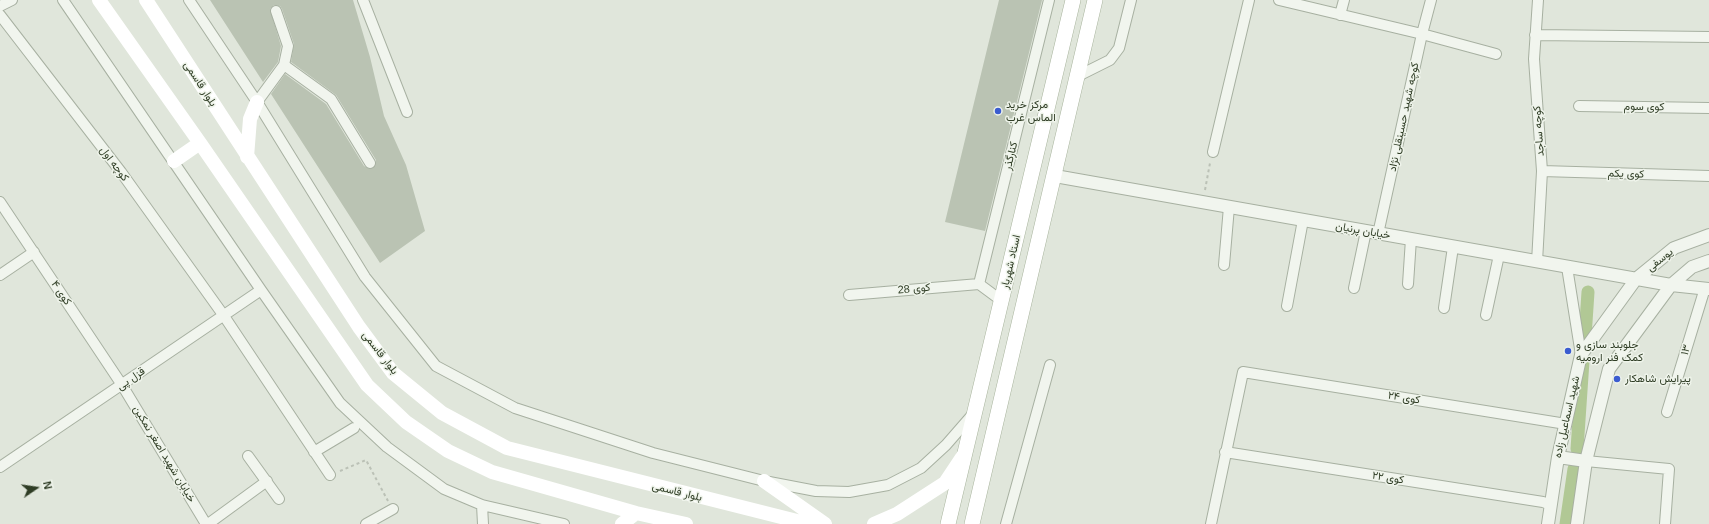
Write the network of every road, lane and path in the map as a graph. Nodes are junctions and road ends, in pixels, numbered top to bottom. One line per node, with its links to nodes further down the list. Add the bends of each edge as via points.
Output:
1 (12, 0): 16 (street)
2 (63, 0): 33 (street)
3 (99, 0): 30 (main road)
4 (146, 0): 32 (main road, بلوار قاسمی)
5 (189, 0): 26 (street)
6 (363, 0): 29 (street)
7 (1049, 0): 55 (street, کنارگذر)
8 (1073, 0): 62 (main road, استاد شهریار)
9 (1095, 0): 25 (main road, استاد شهریار)
10 (1131, 0): 25 (street, via 1119,48 1110,60)
11 (1249, 0): 31 (street)
12 (1279, 0): 19 (street)
13 (1344, 0): 19 (street)
14 (1431, 0): 20 (street, کوچه شهید حسینقلی نژاد)
15 (1538, 0): 21 (street, کوچه ساجد)
16 (0, 6)
17 (276, 11): 24 (street, via 288,46)
18 (0, 15): 66 (street, کوچه اول, via 121,172)
19 (1340, 15): 20 (street)
20 (1422, 34): 23 (street); 43 (street, کوچه شهید حسینقلی نژاد)
21 (1535, 34): 22 (street); 35 (street, کوچه ساجد, via 1534,59)
22 (1709, 37)
23 (1496, 54)
24 (284, 65): 26 (street); 34 (street, via 331,99)
25 (1078, 76): 36 (main road, استاد شهریار)
26 (257, 102): 32 (main road, via 250,119); 83 (street, via 365,277 436,366 514,408 653,453)
27 (1579, 106): 28 (street, کوی سوم)
28 (1709, 108)
29 (407, 112)
30 (200, 143): 33 (main road); 88 (main road, via 367,385 406,422 448,452 492,472)
31 (1213, 152): 39 (path)
32 (248, 157): 95 (main road, بلوار قاسمی, via 359,327 393,373 442,413 507,448)
33 (174, 161): 60 (street)
34 (370, 163)
35 (1542, 171): 37 (street, کوی یکم); 50 (street, کوچه ساجد)
36 (1054, 176): 39 (street, خیابان پرنیان); 99 (main road, استاد شهریار)
37 (1709, 176)
38 (0, 202): 47 (street, کوی ۴)
39 (1203, 202): 40 (street, خیابان پرنیان)
40 (1229, 207): 41 (street, خیابان پرنیان); 51 (street)
41 (1304, 220): 42 (street, خیابان پرنیان); 63 (street)
42 (1366, 231): 43 (street, خیابان پرنیان); 58 (street)
43 (1378, 234): 45 (street, خیابان پرنیان)
44 (1709, 235): 54 (street, یوسفی, via 1674,248)
45 (1411, 239): 46 (street, خیابان پرنیان); 56 (street)
46 (1453, 247): 48 (street, خیابان پرنیان); 64 (street)
47 (34, 252): 53 (street); 69 (street, کوی ۴)
48 (1499, 255): 50 (street, خیابان پرنیان); 65 (street)
49 (1709, 261): 57 (street, via 1692,267)
50 (1537, 262): 52 (street, خیابان پرنیان)
51 (1224, 265)
52 (1567, 267): 54 (street, خیابان پرنیان); 67 (street)
53 (0, 275)
54 (1636, 279): 57 (street, خیابان پرنیان); 67 (street, شهید اسماعیل زاده)
55 (979, 284): 61 (street, کوی 28); 62 (street)
56 (1408, 284)
57 (1671, 286): 59 (street, خیابان پرنیان); 79 (street, via 1609,369)
58 (1354, 288)
59 (1707, 288): 71 (street, ۱۳)
60 (262, 290): 66 (street, قزل پی); 85 (street, via 340,402 387,447 444,489)
61 (849, 295)
62 (1002, 301): 70 (main road, استاد شهریار)
63 (1287, 306)
64 (1444, 308)
65 (1486, 315)
66 (224, 316): 69 (street, قزل پی); 75 (street, کوچه اول)
67 (1581, 354): 72 (street, شهید اسماعیل زاده)
68 (1050, 365): 100 (street)
69 (122, 385): 80 (street, قزل پی); 89 (street, خیابان شهید اصغر نمکین)
70 (976, 411): 74 (main road, استاد شهریار); 83 (street, via 946,445 921,468 888,485 849,492 816,492)
71 (1667, 412)
72 (1566, 424): 76 (street, کوی ۲۴, via 1243,372); 78 (street, شهید اسماعیل زاده)
73 (354, 428): 75 (street)
74 (966, 451): 97 (main road, via 945,483 897,514); 98 (main road, استاد شهریار)
75 (314, 452): 81 (street, کوچه اول)
76 (1225, 452): 86 (street, کوی ۲۲); 101 (street)
77 (248, 456): 82 (street)
78 (1558, 457): 79 (street); 86 (street, شهید اسماعیل زاده)
79 (1586, 461): 103 (street); 104 (street, via 1670,470)
80 (0, 467)
81 (330, 475): 87 (path, via 366,460)
82 (267, 481): 84 (street); 89 (street)
83 (764, 481): 96 (main road)
84 (279, 499)
85 (482, 505): 91 (street); 92 (street)
86 (1551, 505): 102 (street, شهید اسماعیل زاده)
87 (392, 509): 90 (street)
88 (636, 513): 93 (main road); 94 (main road)
89 (207, 524)
90 (366, 524)
91 (483, 524)
92 (564, 524)
93 (622, 524)
94 (686, 524)
95 (809, 524)
96 (825, 524)
97 (874, 524)
98 (948, 524)
99 (972, 524)
100 (1006, 524)
101 (1210, 524)
102 (1548, 524)
103 (1577, 524)
104 (1666, 524)

